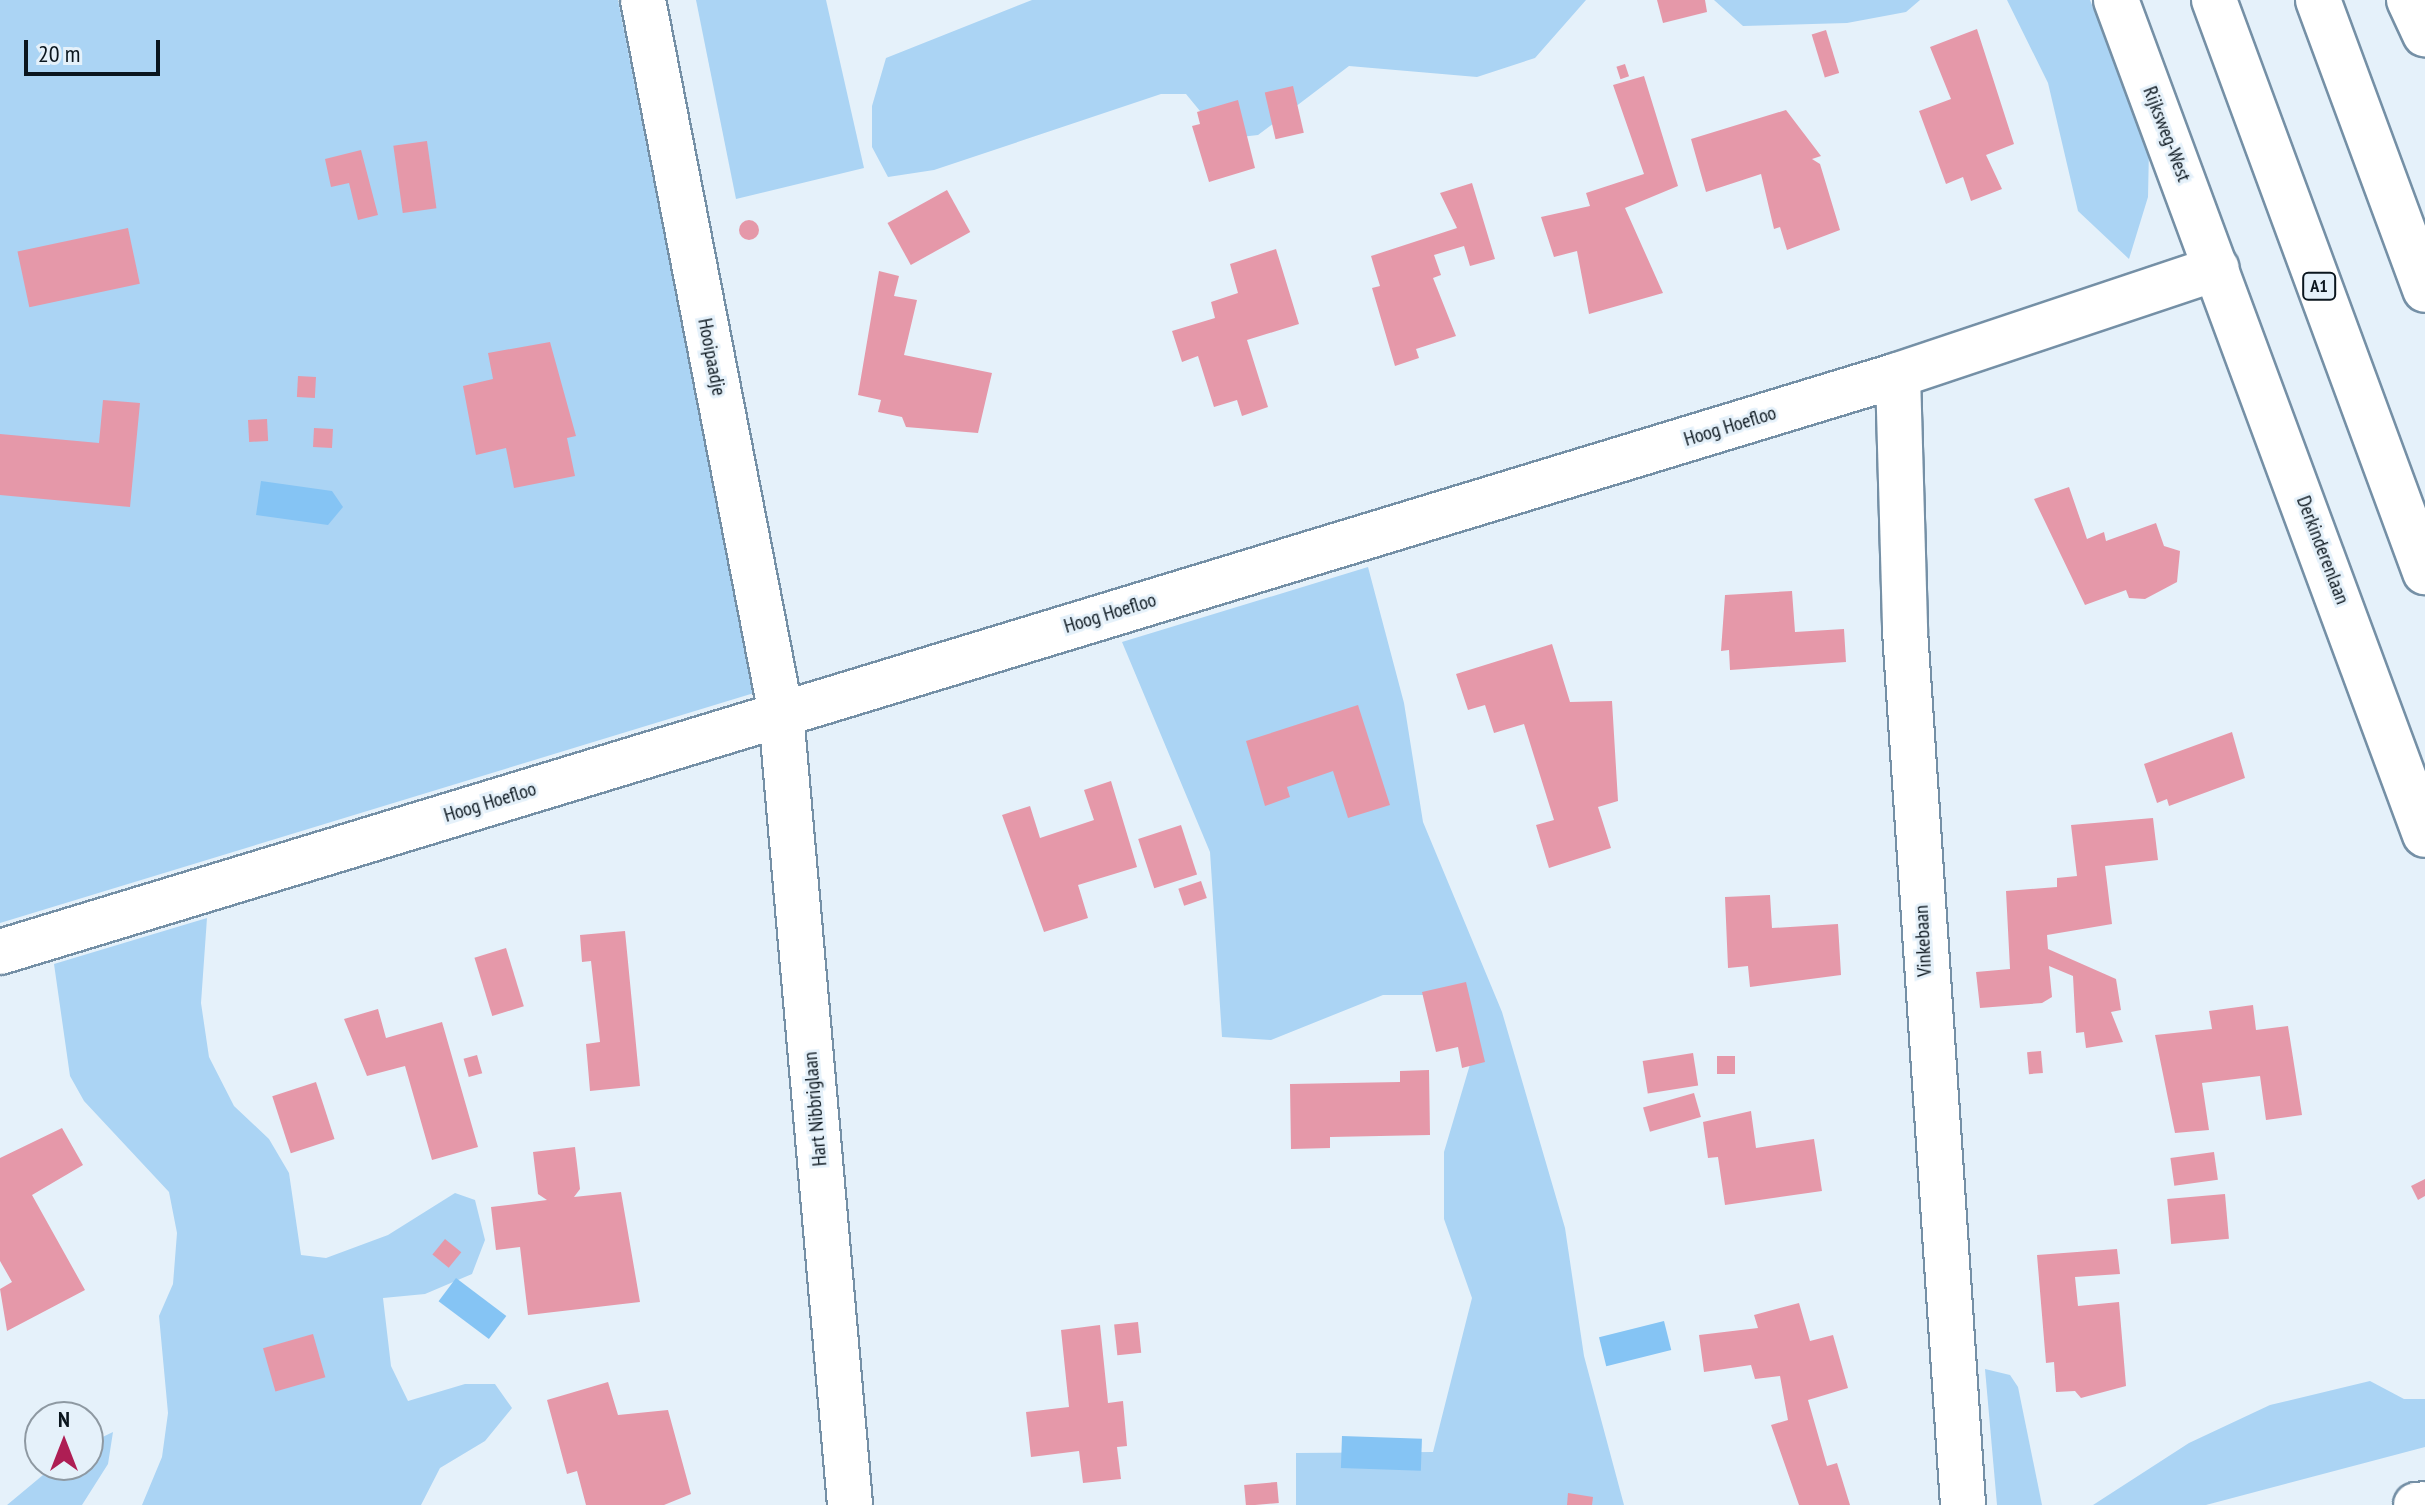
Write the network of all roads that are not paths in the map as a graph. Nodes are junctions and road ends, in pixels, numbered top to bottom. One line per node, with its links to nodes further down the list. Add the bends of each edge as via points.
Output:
1 (643, 0): 11 (main road, Hooipaadje)
2 (2116, 0): 7 (main road, Rijksweg-West)
3 (2214, 0): 10 (main road, A1)
4 (2318, 0): 8 (main road)
5 (2409, 0): 6 (main road)
6 (2425, 35)
7 (2217, 268): 9 (main road, Hoog Hoefloo); 12 (main road, Derkinderenlaan)
8 (2425, 290)
9 (1898, 375): 11 (main road, Hoog Hoefloo); 16 (main road, Vinkebaan, via 1906,647)
10 (2425, 572)
11 (781, 714): 13 (main road, Hoog Hoefloo); 15 (main road, Hart Nibbriglaan)
12 (2425, 835)
13 (0, 952)
14 (2425, 1504): 17 (main road)
15 (850, 1505)
16 (1963, 1505)
17 (2416, 1505)

